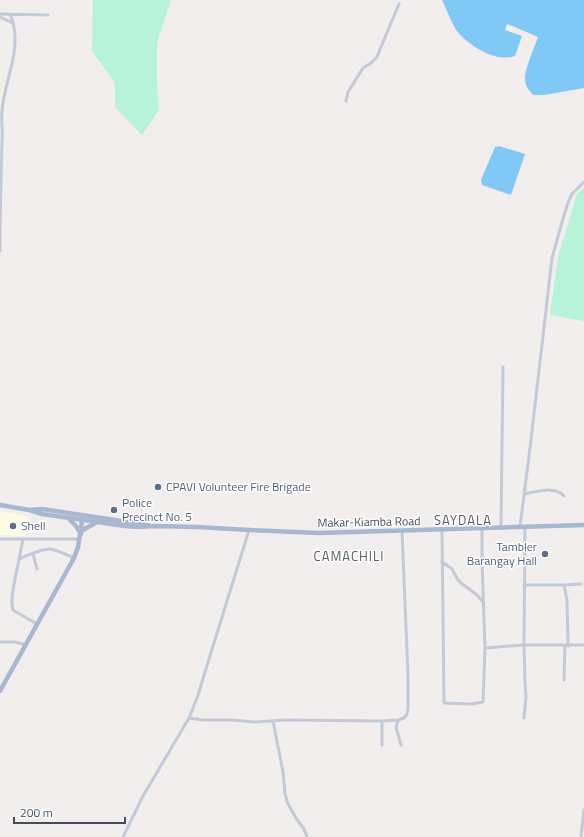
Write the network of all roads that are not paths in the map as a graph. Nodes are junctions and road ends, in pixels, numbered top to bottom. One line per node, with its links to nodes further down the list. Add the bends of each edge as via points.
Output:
1 (399, 4): 7 (street, via 377,57 363,68 348,92)
2 (0, 14): 3 (street)
3 (10, 14): 4 (street); 6 (street)
4 (48, 15)
5 (0, 17): 6 (street)
6 (13, 23): 8 (street, via 15,41)
7 (346, 101)
8 (1, 126): 9 (street)
9 (1, 167): 11 (street)
10 (584, 182): 14 (street, via 569,200 552,258)
11 (0, 185): 12 (street)
12 (0, 251)
13 (503, 367): 23 (street)
14 (525, 494): 15 (street, via 552,490); 24 (street)
15 (564, 496)
16 (0, 505): 17 (main road, Makar-Kiamba Road)
17 (29, 510): 18 (main road, Makar-Kiamba Road); 19 (main road, Makar-Kiamba Road)
18 (68, 518): 19 (main road, Makar-Kiamba Road); 29 (main road)
19 (83, 518): 20 (main road, Makar-Kiamba Road); 22 (main road, Makar-Kiamba Road); 29 (main road)
20 (98, 522): 22 (main road, Makar-Kiamba Road, via 139,527); 29 (main road)
21 (584, 525): 24 (main road, Makar-Kiamba Road)
22 (154, 526): 26 (main road, Makar-Kiamba Road)
23 (501, 527): 24 (main road, Makar-Kiamba Road); 25 (main road, Makar-Kiamba Road)
24 (523, 527): 39 (street)
25 (482, 528): 27 (main road, Makar-Kiamba Road); 41 (street)
26 (249, 530): 28 (main road, Makar-Kiamba Road, via 319,533); 51 (street)
27 (442, 530): 28 (main road, Makar-Kiamba Road); 36 (street)
28 (402, 531): 53 (street, via 408,708 404,718)
29 (81, 532): 32 (main road)
30 (0, 539): 31 (street)
31 (23, 539): 32 (street); 35 (street)
32 (80, 540): 34 (main road)
33 (33, 554): 34 (street, via 49,549); 35 (street); 37 (street)
34 (74, 558): 42 (main road)
35 (20, 559): 42 (street, via 12,608)
36 (442, 562): 41 (street); 48 (street, via 444,703 484,702)
37 (36, 569)
38 (581, 584): 40 (street)
39 (524, 585): 40 (street); 45 (street)
40 (564, 585): 47 (street, via 567,600)
41 (483, 602): 48 (street)
42 (37, 624): 44 (main road)
43 (0, 642): 44 (street, via 18,642)
44 (26, 645): 50 (main road)
45 (524, 645): 47 (street); 48 (street); 52 (street)
46 (584, 645): 47 (street)
47 (566, 646): 49 (street)
48 (485, 648)
49 (564, 680)
50 (0, 691)
51 (189, 718): 54 (street); 59 (street, via 143,796)
52 (524, 718)
53 (398, 720): 55 (street); 57 (street, via 396,727)
54 (273, 721): 55 (street); 60 (street, via 286,800)
55 (382, 721): 56 (street)
56 (382, 745)
57 (401, 745)
58 (584, 810): 61 (street)
59 (123, 837)
60 (307, 837)
61 (581, 837)

